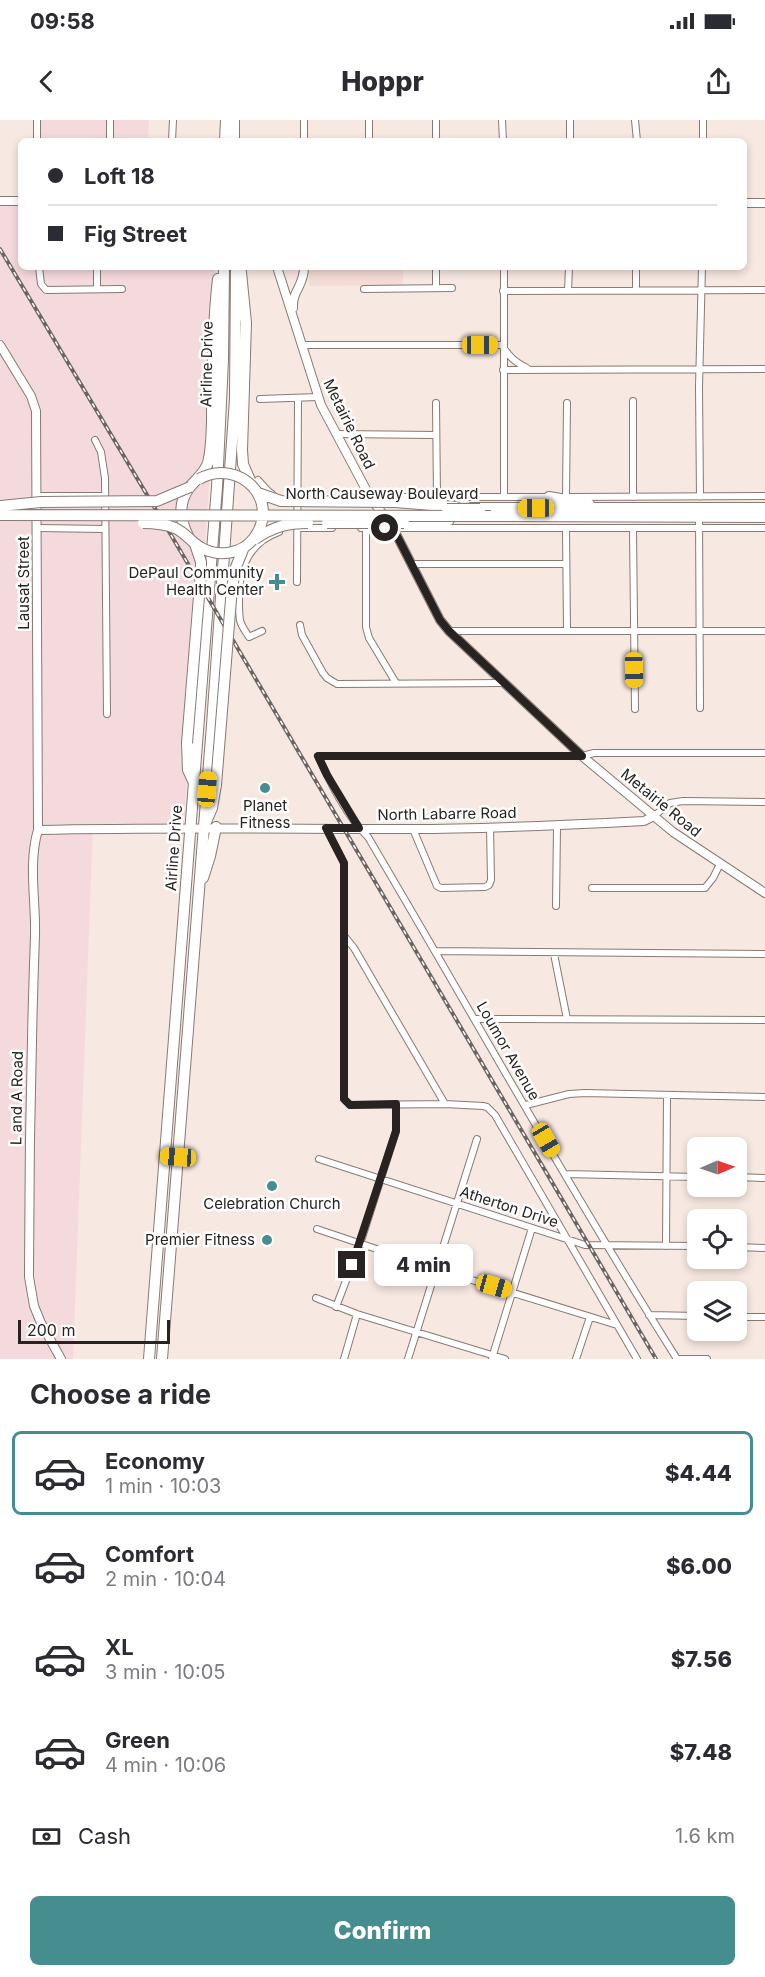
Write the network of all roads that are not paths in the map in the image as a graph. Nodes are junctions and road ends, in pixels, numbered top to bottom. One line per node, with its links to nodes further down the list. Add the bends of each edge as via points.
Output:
1 (37, 120): 13 (street)
2 (110, 120): 14 (street)
3 (173, 120): 15 (street)
4 (225, 120): 16 (highway)
5 (234, 120): 17 (highway)
6 (304, 120): 18 (street)
7 (369, 120): 19 (street)
8 (436, 120): 20 (street)
9 (502, 120): 21 (street)
10 (570, 120): 22 (street)
11 (635, 120): 23 (street)
12 (703, 120): 24 (street)
13 (37, 138)
14 (110, 138)
15 (172, 138)
16 (225, 138)
17 (234, 138)
18 (304, 138)
19 (369, 138)
20 (436, 138)
21 (503, 138)
22 (570, 138)
23 (637, 138)
24 (703, 138)
25 (0, 201): 26 (street)
26 (18, 201)
27 (747, 203): 28 (street)
28 (765, 203)
29 (39, 270): 45 (street, via 43,288)
30 (97, 270): 45 (street)
31 (222, 270): 71 (highway, via 214,324 208,461)
32 (222, 270): 117 (highway, Airline Drive, via 219,460)
33 (238, 270): 121 (highway, Airline Drive, via 235,399 213,713)
34 (239, 270): 72 (highway, via 246,303 243,464)
35 (278, 270): 42 (street, Metairie Road)
36 (304, 270): 49 (street, via 304,280)
37 (436, 270): 43 (street)
38 (504, 270): 52 (street)
39 (569, 270): 53 (street)
40 (636, 270): 50 (street)
41 (702, 270): 48 (street)
42 (283, 286): 49 (street); 54 (street, Metairie Road)
43 (436, 288): 44 (street); 47 (street)
44 (453, 288)
45 (97, 289): 46 (street)
46 (122, 289)
47 (364, 289)
48 (702, 289): 50 (street); 51 (street); 59 (street)
49 (297, 290): 54 (street, via 292,300)
50 (636, 290): 53 (street)
51 (765, 290)
52 (503, 291): 53 (street); 57 (street)
53 (568, 291)
54 (293, 320): 56 (street, Metairie Road)
55 (0, 345): 73 (street, Lausat Street, via 36,411)
56 (301, 345): 57 (street); 62 (street, Metairie Road)
57 (502, 345): 58 (street, via 516,363); 61 (street)
58 (530, 369): 59 (street); 61 (street)
59 (700, 369): 60 (street); 87 (street)
60 (765, 369)
61 (503, 370): 79 (street)
62 (318, 397): 63 (street); 68 (street, Metairie Road)
63 (298, 398): 64 (street); 76 (street)
64 (260, 399)
65 (633, 401): 82 (street)
66 (436, 403): 69 (street)
67 (567, 403): 81 (street)
68 (336, 434): 69 (street); 77 (street, Metairie Road)
69 (436, 435): 78 (street)
70 (94, 440): 74 (street, via 102,459)
71 (195, 483): 72 (highway, bridge, via 212,473 227,472); 83 (highway, bridge, via 157,501 41,502); 98 (highway, bridge, via 182,502 181,511 184,528)
72 (256, 486): 76 (street, North Causeway Boulevard, via 275,495); 86 (highway, bridge, via 281,501 395,502); 99 (highway, bridge, via 262,515 259,530)
73 (38, 496): 74 (street); 90 (street, Lausat Street)
74 (104, 496): 95 (street)
75 (765, 496): 87 (street, North Causeway Boulevard)
76 (297, 497): 77 (street, North Causeway Boulevard); 91 (street)
77 (370, 497): 78 (street, North Causeway Boulevard); 93 (street, Metairie Road)
78 (437, 497): 79 (street, North Causeway Boulevard)
79 (504, 497): 80 (street, North Causeway Boulevard)
80 (549, 497): 81 (street, North Causeway Boulevard); 84 (highway)
81 (566, 497): 82 (street, North Causeway Boulevard)
82 (633, 497): 87 (street, North Causeway Boulevard)
83 (0, 507): 86 (highway, North Causeway Boulevard, bridge)
84 (604, 508): 86 (highway, North Causeway Boulevard); 87 (highway, North Causeway Boulevard)
85 (765, 508): 87 (highway, North Causeway Boulevard)
86 (485, 513): 87 (highway, North Causeway Boulevard); 88 (highway, North Causeway Boulevard, bridge); 99 (highway, bridge, via 410,523 287,524 268,530)
87 (699, 513): 89 (highway, North Causeway Boulevard); 94 (street, North Causeway Boulevard); 97 (street, North Causeway Boulevard); 108 (street)
88 (0, 516): 98 (highway, bridge, via 38,522 154,523 170,526)
89 (765, 517)
90 (38, 528): 95 (street); 127 (street, Lausat Street)
91 (298, 528): 92 (street, North Causeway Boulevard); 102 (street); 105 (street, North Causeway Boulevard, via 259,543 241,573 240,622 249,637)
92 (366, 528): 93 (street, North Causeway Boulevard); 110 (street, via 366,627)
93 (393, 528): 96 (street, North Causeway Boulevard); 100 (street, Metairie Road)
94 (765, 528)
95 (105, 529): 114 (street)
96 (566, 529): 97 (street, North Causeway Boulevard); 101 (street)
97 (633, 529): 107 (street)
98 (192, 540): 99 (highway, bridge, via 216,553); 117 (highway, bridge, via 201,562 186,743 188,770)
99 (247, 545): 121 (highway, bridge, via 232,587 212,808)
100 (412, 564): 101 (street); 106 (street, Metairie Road)
101 (566, 564): 104 (street)
102 (297, 582)
103 (300, 625): 110 (street, via 327,678 337,684)
104 (567, 630): 106 (street); 107 (street)
105 (262, 631)
106 (449, 631): 111 (street, Metairie Road)
107 (634, 631): 108 (street); 113 (street)
108 (700, 631): 109 (street); 112 (street)
109 (765, 631)
110 (396, 683): 111 (street)
111 (505, 683): 116 (street, Metairie Road)
112 (700, 708)
113 (635, 709)
114 (107, 714)
115 (765, 753): 116 (street)
116 (582, 756): 119 (street, Metairie Road); 124 (street, Loumor Avenue, via 318,756)
117 (194, 783): 121 (highway, Airline Drive)
118 (765, 802): 119 (street, via 683,801 670,803)
119 (654, 816): 120 (street, North Labarre Road, via 644,821); 128 (street, Metairie Road)
120 (557, 826): 125 (street, North Labarre Road); 132 (street)
121 (197, 827): 122 (street, North Labarre Road); 127 (street, North Labarre Road); 129 (highway, Airline Drive); 134 (highway, Airline Drive)
122 (216, 827): 123 (street, North Labarre Road); 129 (highway)
123 (326, 828): 124 (street, North Labarre Road); 133 (street, via 344,863)
124 (359, 828): 126 (street, North Labarre Road); 135 (street, Loumor Avenue)
125 (490, 828): 126 (street, North Labarre Road); 126 (street, via 489,885 441,888)
126 (413, 829)
127 (38, 831): 180 (street, L and A Road, via 34,875 29,1278 37,1314)
128 (720, 864): 130 (street, via 705,888); 131 (street, Metairie Road)
129 (198, 886): 138 (highway, Airline Drive)
130 (592, 888)
131 (765, 893)
132 (556, 906)
133 (345, 937): 144 (street, via 345,1101 350,1105); 145 (street)
134 (182, 948): 138 (highway, via 183,979); 148 (highway, Airline Drive)
135 (436, 951): 136 (street); 139 (street, Loumor Avenue)
136 (554, 954): 137 (street); 140 (street)
137 (765, 954)
138 (191, 985): 149 (highway, Airline Drive)
139 (476, 1019): 140 (street); 146 (street, Loumor Avenue)
140 (567, 1019): 141 (street)
141 (765, 1020)
142 (667, 1095): 143 (street); 146 (street, via 578,1093); 152 (street)
143 (765, 1097)
144 (396, 1104): 145 (street); 156 (street, via 396,1131)
145 (445, 1104): 160 (street, via 487,1107 495,1115)
146 (526, 1105): 151 (street, Loumor Avenue)
147 (477, 1139): 157 (street)
148 (166, 1156): 149 (highway); 181 (highway, Airline Drive)
149 (178, 1157): 182 (highway, Airline Drive)
150 (319, 1159): 156 (street, Atherton Drive)
151 (566, 1174): 152 (street); 162 (street, Loumor Avenue)
152 (667, 1176): 153 (street); 163 (street)
153 (687, 1177)
154 (747, 1177): 155 (street)
155 (765, 1178)
156 (381, 1179): 157 (street, Atherton Drive); 161 (street)
157 (457, 1203): 158 (street, Atherton Drive); 167 (street)
158 (532, 1228): 160 (street, Atherton Drive); 168 (street)
159 (317, 1229): 161 (street)
160 (566, 1238): 162 (street, Atherton Drive, via 585,1245); 177 (street)
161 (360, 1244): 167 (street); 170 (street)
162 (606, 1246): 163 (street, Atherton Drive); 172 (street, Loumor Avenue)
163 (666, 1246): 164 (street, Atherton Drive)
164 (687, 1246)
165 (747, 1247): 166 (street)
166 (765, 1248)
167 (436, 1269): 168 (street); 178 (street)
168 (513, 1292): 174 (street); 179 (street)
169 (316, 1298): 170 (street)
170 (336, 1307): 171 (street)
171 (357, 1314): 178 (street); 183 (street)
172 (649, 1316): 173 (street); 188 (street, Loumor Avenue)
173 (687, 1316)
174 (590, 1317): 177 (street); 186 (street)
175 (747, 1317): 176 (street)
176 (765, 1317)
177 (618, 1325): 187 (street)
178 (416, 1332): 179 (street); 184 (street)
179 (493, 1357): 185 (street)
180 (61, 1359)
181 (149, 1359)
182 (162, 1359)
183 (344, 1359)
184 (408, 1359)
185 (505, 1359)
186 (576, 1359)
187 (637, 1359)
188 (677, 1359): 189 (street)
189 (707, 1359)

